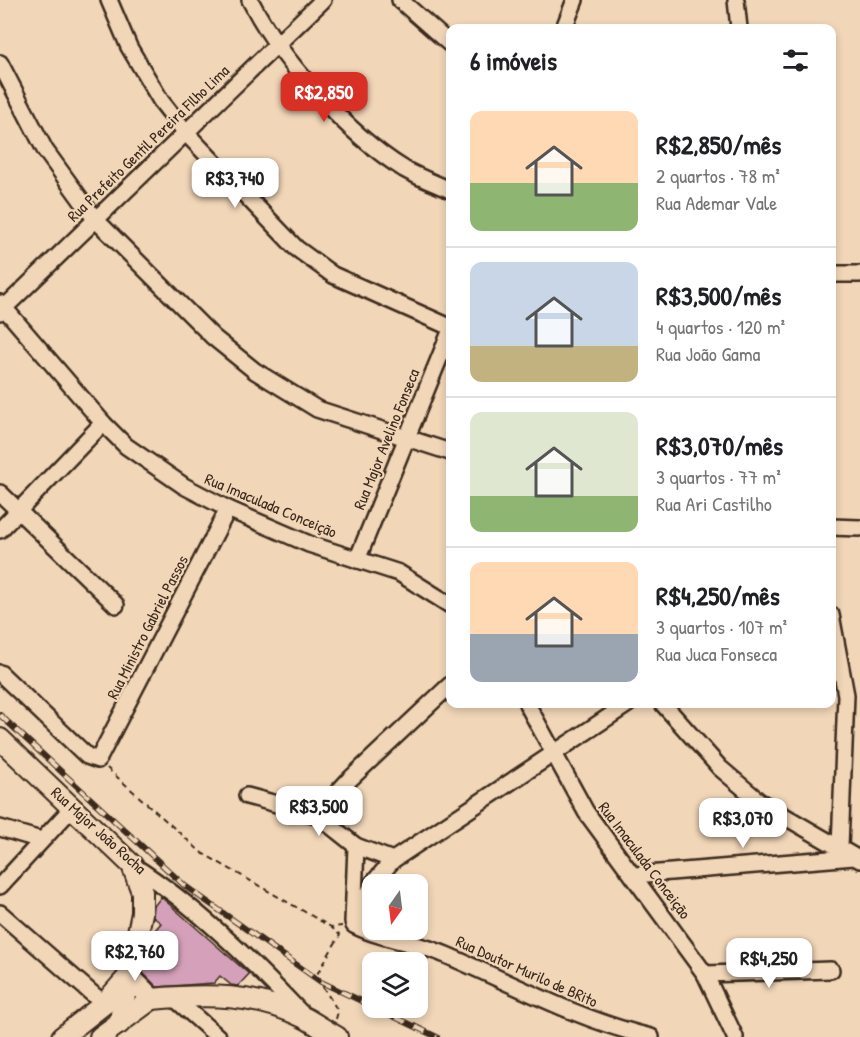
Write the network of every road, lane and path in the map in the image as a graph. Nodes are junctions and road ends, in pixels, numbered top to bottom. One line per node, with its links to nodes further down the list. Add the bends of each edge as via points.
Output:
1 (109, 0): 12 (street, via 146,79)
2 (250, 0): 10 (street)
3 (323, 0): 10 (street, Rua Prefeito Gentil Pereira FIlho Lima)
4 (400, 0): 9 (street)
5 (575, 0): 7 (street)
6 (736, 0): 8 (street)
7 (566, 24)
8 (739, 24)
9 (446, 40)
10 (276, 45): 12 (street, Rua Prefeito Gentil Pereira FIlho Lima); 13 (street, via 307,83 391,160)
11 (0, 63): 14 (street, via 45,150)
12 (186, 133): 14 (street, Rua Prefeito Gentil Pereira FIlho Lima); 18 (street, via 308,258 333,275)
13 (446, 188)
14 (94, 219): 17 (street, Rua Prefeito Gentil Pereira FIlho Lima); 21 (street, via 213,337 255,371 317,409)
15 (836, 274): 16 (street)
16 (860, 274)
17 (2, 308): 20 (street, Rua Imaculada Conceição)
18 (446, 325)
19 (446, 341): 21 (street, Rua Major Avelino Fonseca)
20 (103, 423): 24 (street, Rua Imaculada Conceição, via 126,446 164,473); 25 (street)
21 (404, 439): 22 (street); 29 (street, Rua Major Avelino Fonseca)
22 (446, 451)
23 (0, 493): 25 (street)
24 (228, 509): 29 (street, Rua Imaculada Conceição); 41 (street, Rua Ministro Gabriel Passos)
25 (19, 511): 28 (street); 31 (street)
26 (836, 527): 27 (street)
27 (860, 528)
28 (0, 530)
29 (357, 560): 30 (street, Rua Imaculada Conceição, via 399,573)
30 (446, 602)
31 (116, 605)
32 (836, 634): 35 (street)
33 (0, 674): 41 (street, via 87,756)
34 (446, 689): 44 (street)
35 (853, 697): 48 (street)
36 (529, 708): 40 (street, Rua Imaculada Conceição)
37 (622, 708): 40 (street)
38 (666, 708): 48 (street, via 744,789 785,818)
39 (0, 739): 43 (main road, Rua Major João Rocha)
40 (554, 752): 50 (street); 52 (street, Rua Imaculada Conceição, via 586,812)
41 (98, 760): 56 (path, via 201,853)
42 (247, 796): 44 (street)
43 (72, 807): 46 (street); 51 (main road, Rua Major João Rocha)
44 (317, 815): 47 (street)
45 (0, 828): 46 (street)
46 (41, 840): 53 (street)
47 (356, 846): 50 (street); 55 (street)
48 (840, 847): 49 (street)
49 (857, 859): 52 (street)
50 (393, 860): 55 (street, via 373,883)
51 (132, 865): 59 (main road, via 142,892 142,913); 63 (street, Rua Major João Rocha, via 151,876 225,939)
52 (635, 875): 58 (street, Rua Imaculada Conceição)
53 (0, 886)
54 (0, 913): 62 (street)
55 (354, 925): 56 (path); 69 (street, Rua Doutor Murilo de BRito, via 444,954 596,1022)
56 (331, 927): 66 (path, via 340,935 316,976 339,1011)
57 (831, 970): 58 (street)
58 (705, 974): 70 (street, Rua Imaculada Conceição)
59 (129, 976): 61 (main road); 62 (main road)
60 (173, 997): 61 (main road, Rua Major João Rocha); 63 (main road, Rua Major João Rocha, via 224,995); 68 (street)
61 (152, 999): 62 (main road, Rua Major João Rocha); 64 (main road)
62 (113, 1004): 64 (main road); 65 (main road)
63 (304, 1017): 66 (main road, Rua Major João Rocha)
64 (119, 1024): 67 (main road)
65 (71, 1034)
66 (333, 1036)
67 (100, 1037)
68 (218, 1037)
69 (651, 1037)
70 (735, 1037)

